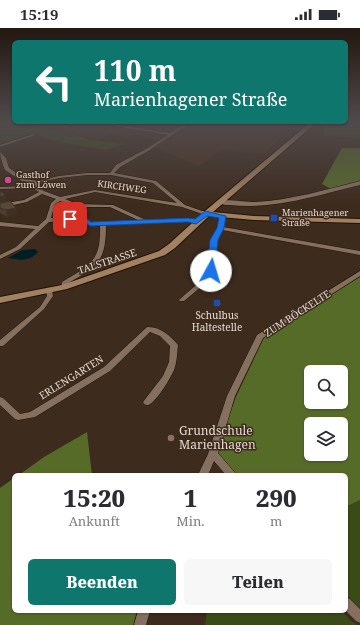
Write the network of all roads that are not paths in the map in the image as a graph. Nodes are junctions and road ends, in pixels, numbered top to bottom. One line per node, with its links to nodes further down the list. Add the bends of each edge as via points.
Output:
1 (147, 150): 5 (street, via 118,166)
2 (281, 150): 13 (main road, TALSTRASSE)
3 (0, 153): 4 (street)
4 (3, 164): 6 (street, via 24,180)
5 (111, 174): 6 (street, via 72,175); 17 (street, via 154,182)
6 (37, 182): 8 (street)
7 (360, 183): 13 (street, via 294,199 235,204)
8 (34, 187): 9 (street); 10 (street)
9 (0, 188)
10 (42, 192): 12 (street); 15 (street, via 25,201)
11 (107, 194): 12 (street, KIRCHWEG, via 95,191); 16 (street); 17 (street, KIRCHWEG)
12 (59, 199): 14 (street); 21 (street, via 53,202)
13 (219, 202): 18 (main road, TALSTRASSE)
14 (76, 205): 16 (street); 20 (street, via 75,209)
15 (0, 206)
16 (111, 206): 24 (street)
17 (183, 206): 18 (street)
18 (205, 214): 19 (main road); 23 (main road, TALSTRASSE)
19 (222, 216): 22 (main road); 28 (street)
20 (81, 217): 21 (street); 26 (street, via 90,224)
21 (48, 220): 27 (street)
22 (360, 221)
23 (196, 222): 24 (street, via 188,220); 32 (main road, TALSTRASSE, via 162,253)
24 (150, 223): 26 (street)
25 (0, 224): 27 (street)
26 (103, 224): 32 (street, via 104,244 98,259 86,270 64,283)
27 (38, 228): 30 (street, via 18,248)
28 (220, 228): 29 (street); 35 (street, via 214,240 211,271 206,280)
29 (360, 253)
30 (0, 257)
31 (360, 273): 39 (street, ZUM BÖCKELTE, via 260,337 231,396)
32 (64, 287): 33 (main road, TALSTRASSE)
33 (49, 291): 34 (main road, TALSTRASSE); 36 (street, via 50,296 42,308)
34 (0, 300)
35 (182, 300)
36 (0, 344)
37 (0, 400): 38 (street, ERLENGARTEN, via 18,418 32,415 107,369 149,329 163,334 174,345 174,360 164,384)
38 (147, 402)
39 (213, 454): 40 (street, ZUM BÖCKELTE); 41 (street)
40 (204, 473)
41 (230, 473)
42 (348, 605): 44 (street)
43 (143, 613): 45 (street)
44 (360, 617)
45 (140, 625)

